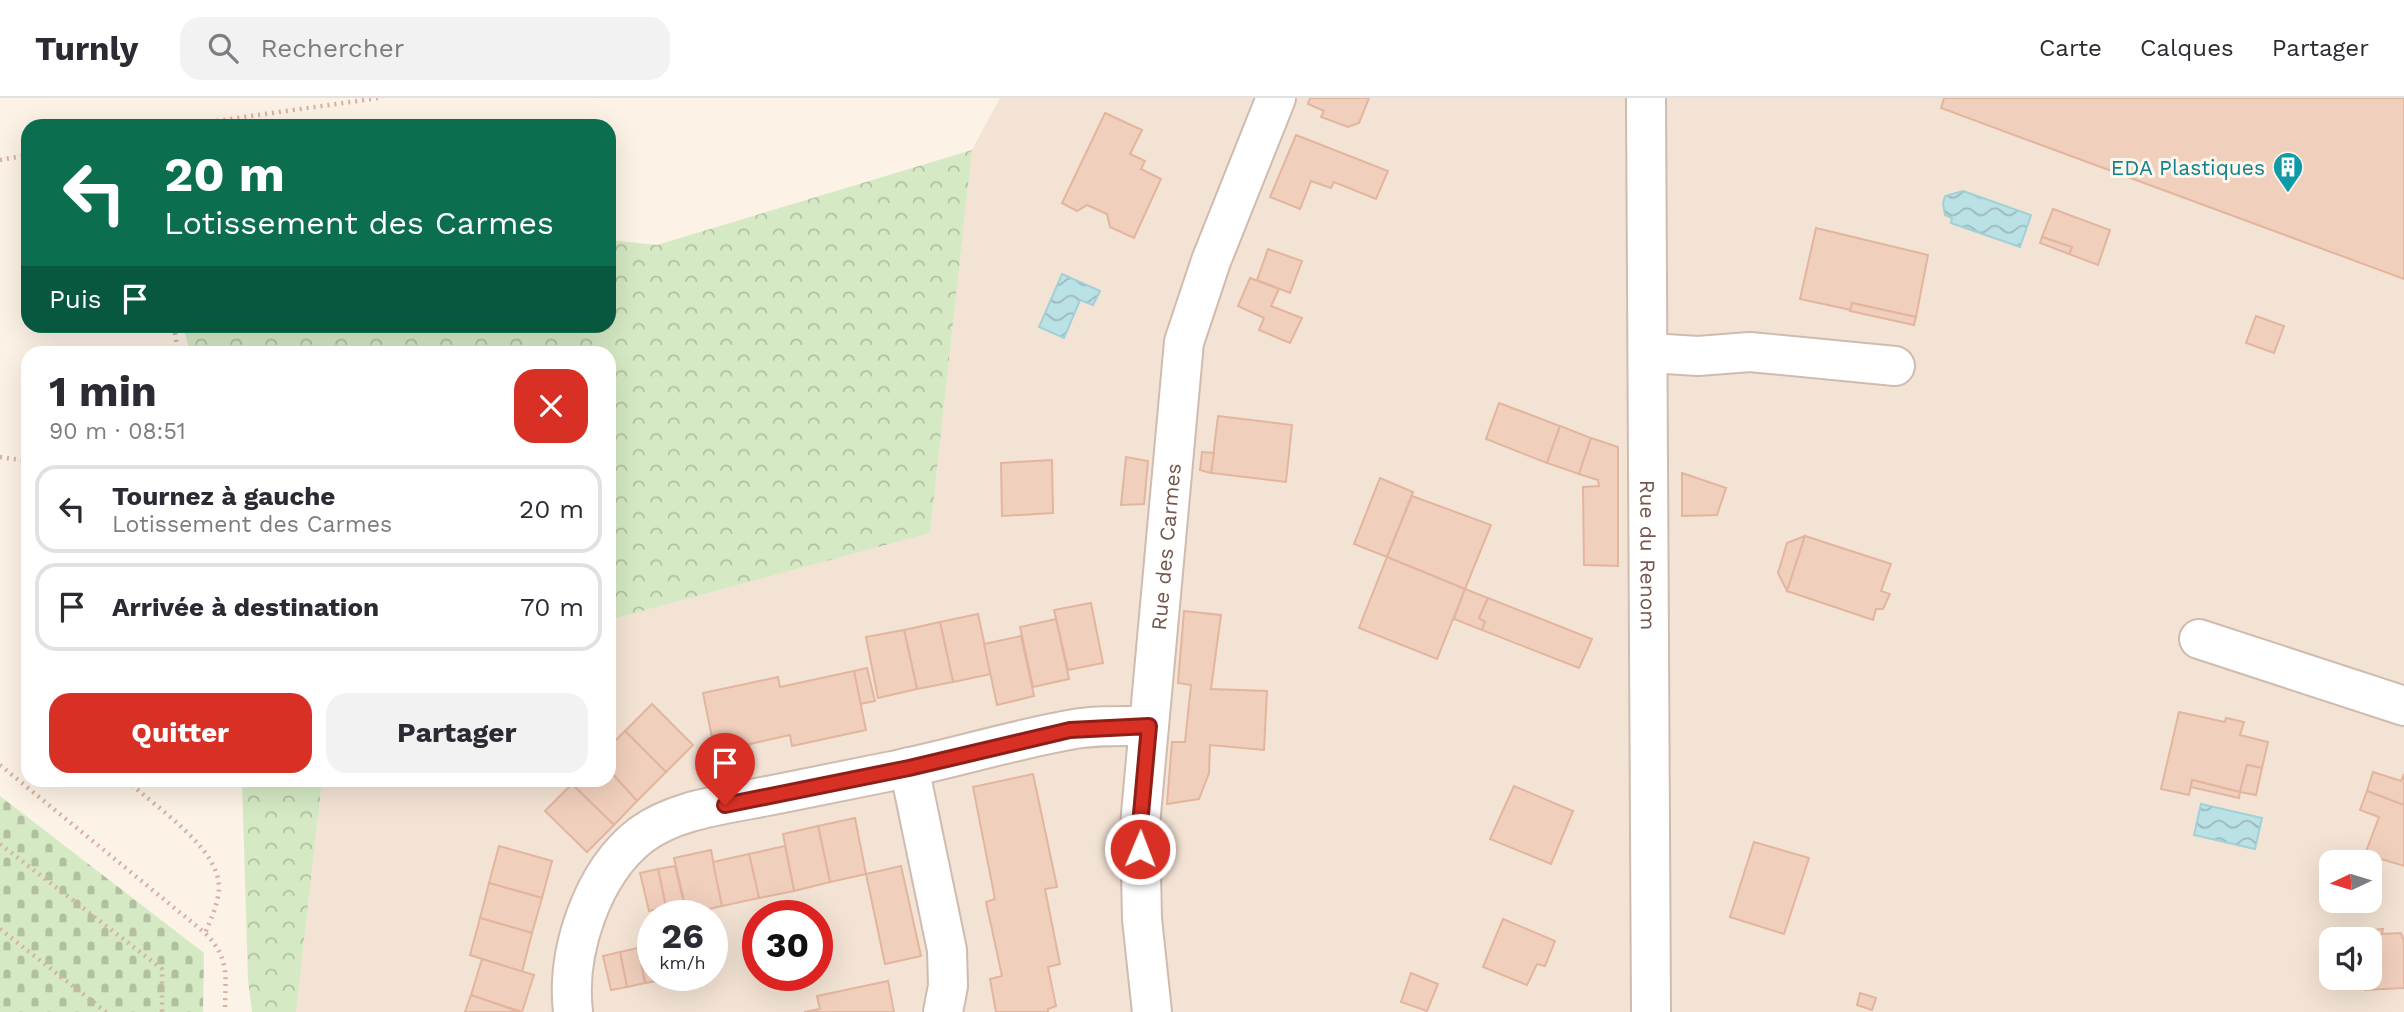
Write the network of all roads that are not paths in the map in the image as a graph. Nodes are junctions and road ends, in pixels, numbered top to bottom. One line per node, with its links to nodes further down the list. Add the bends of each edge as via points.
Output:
1 (1276, 98): 7 (street, Rue des Carmes, via 1211,261 1185,342)
2 (1646, 98): 3 (street, Rue du Renom)
3 (1649, 353): 4 (street, via 1750,352); 12 (street, Rue du Renom)
4 (1895, 366)
5 (2199, 639): 6 (street)
6 (2404, 706)
7 (1149, 726): 8 (street, via 1070,730); 11 (street, Rue des Carmes, via 1140,825 1142,919)
8 (909, 768): 9 (street, via 699,810 641,835 611,867 591,901 577,942); 10 (street, via 947,950)
9 (573, 1012)
10 (943, 1012)
11 (1152, 1012)
12 (1651, 1012)

